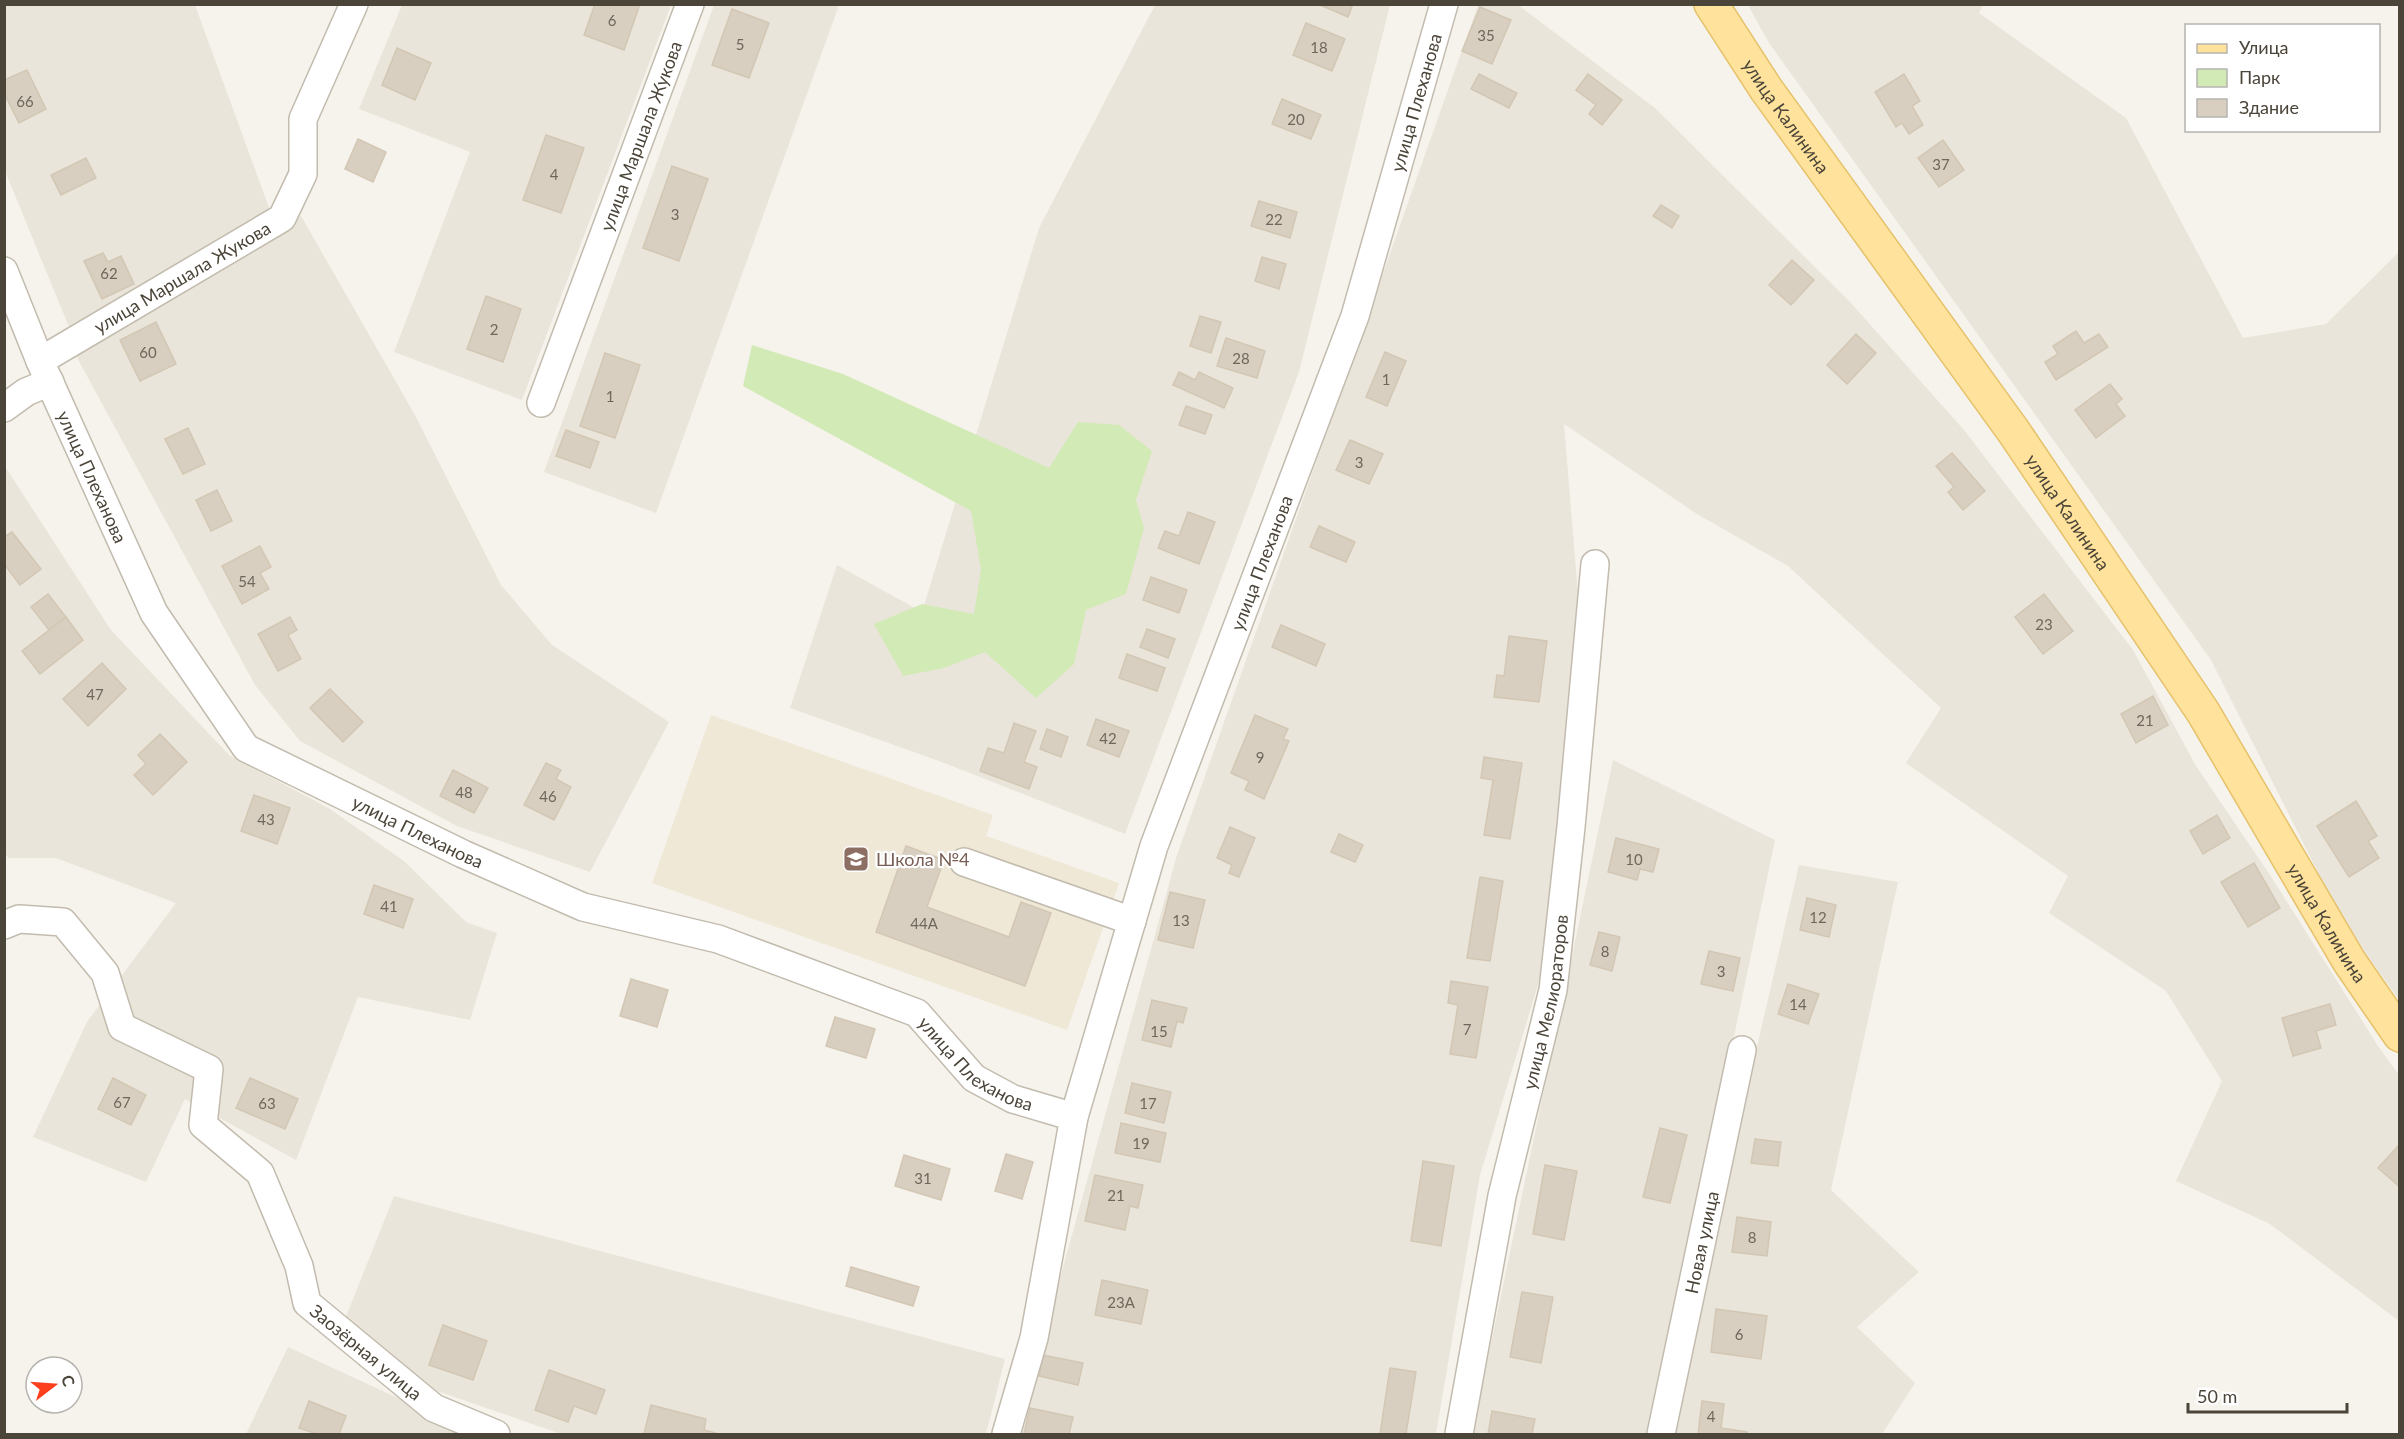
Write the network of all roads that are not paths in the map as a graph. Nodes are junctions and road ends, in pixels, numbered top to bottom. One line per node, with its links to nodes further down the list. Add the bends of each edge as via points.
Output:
1 (354, 4): 6 (street, улица Маршала Жукова, via 303,119 303,174 282,218)
2 (690, 4): 7 (street, улица Маршала Жукова)
3 (1444, 4): 11 (street, улица Плеханова, via 1355,316 1154,846)
4 (1711, 4): 13 (main road, улица Калинина, via 1766,89 2014,432 2203,712 2349,961)
5 (4, 271): 6 (street, улица Плеханова)
6 (45, 371): 8 (street, улица Маршала Жукова); 15 (street, улица Плеханова, via 154,613 246,748 463,854 583,907 718,939 917,1013 974,1078 1013,1099)
7 (541, 403)
8 (4, 408)
9 (1595, 564): 18 (street, улица Мелиораторов, via 1553,990 1502,1196)
10 (964, 862): 11 (street)
11 (1132, 921): 15 (street, улица Плеханова)
12 (4, 925): 16 (street, Заозёрная улица, via 19,919 63,922 105,972 122,1027 209,1069 203,1125 260,1173 299,1266 307,1303 434,1408)
13 (2400, 1035)
14 (1742, 1050): 19 (street, Новая улица)
15 (1074, 1118): 17 (street, улица Плеханова, via 1034,1338)
16 (496, 1434)
17 (1006, 1434)
18 (1459, 1434)
19 (1661, 1434)

